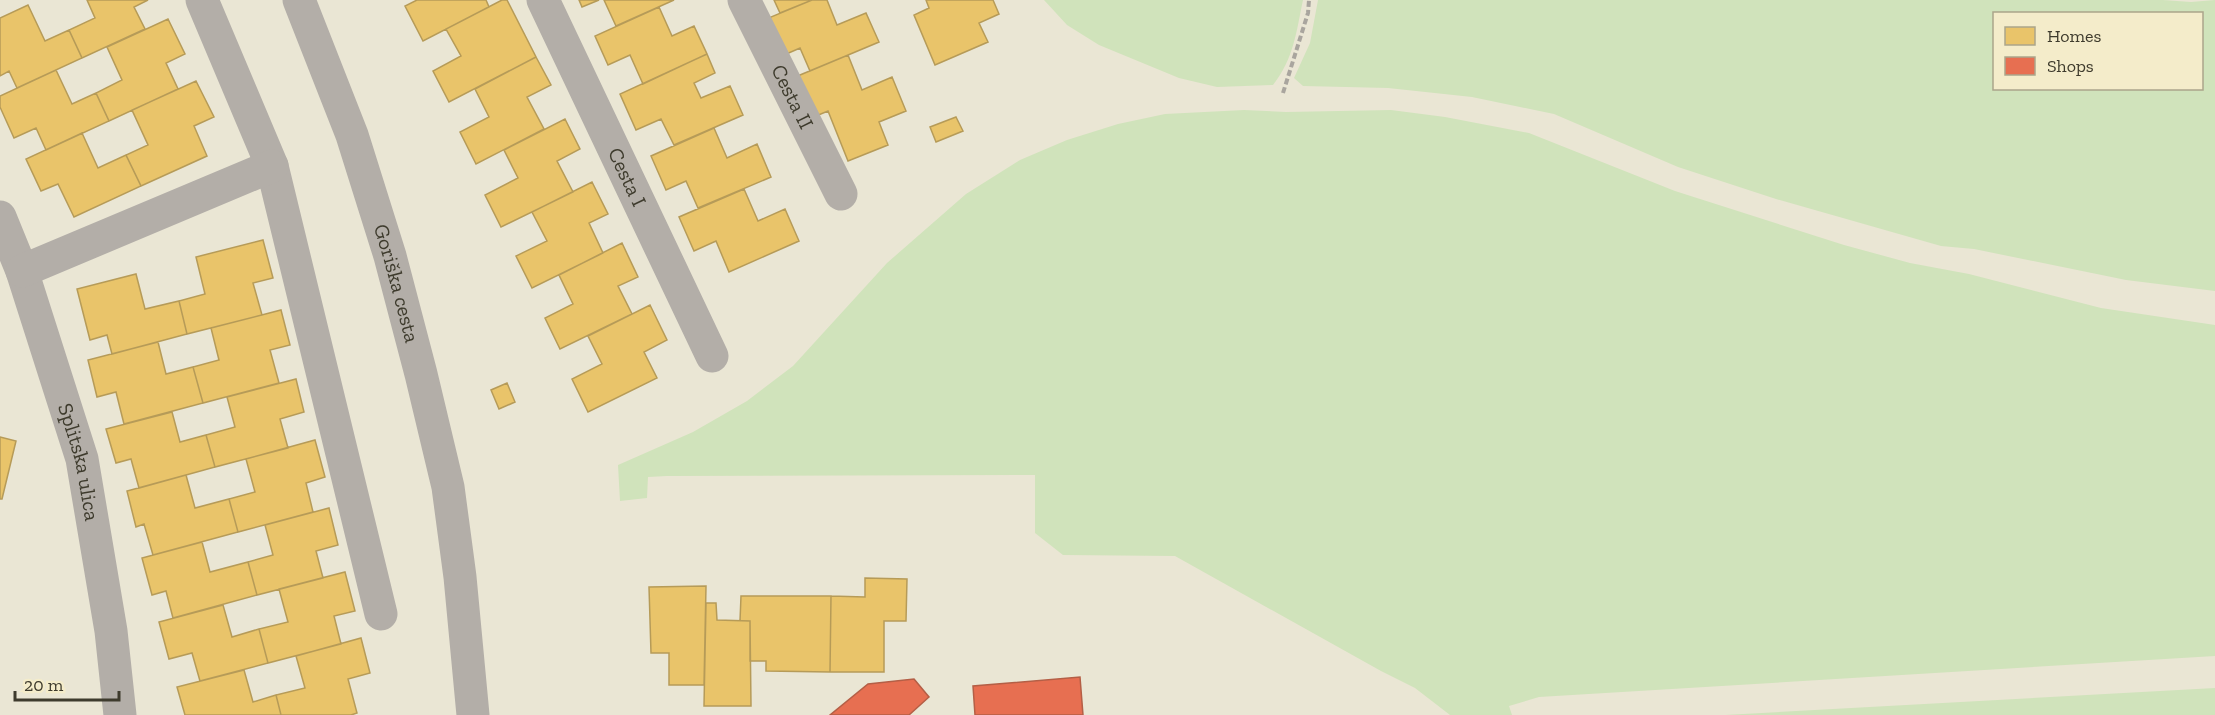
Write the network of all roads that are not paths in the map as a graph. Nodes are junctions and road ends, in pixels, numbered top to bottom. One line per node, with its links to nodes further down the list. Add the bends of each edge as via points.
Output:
1 (202, 0): 5 (street)
2 (299, 0): 12 (street, Goriška cesta, via 352,135 390,256 448,487)
3 (543, 0): 9 (street, Cesta I)
4 (744, 0): 6 (street, Cesta II)
5 (272, 166): 8 (street); 10 (street)
6 (841, 194)
7 (0, 217): 8 (street, Splitska ulica)
8 (22, 271): 11 (street, Splitska ulica, via 82,459 111,631)
9 (712, 356)
10 (381, 614)
11 (120, 715)
12 (473, 715)

